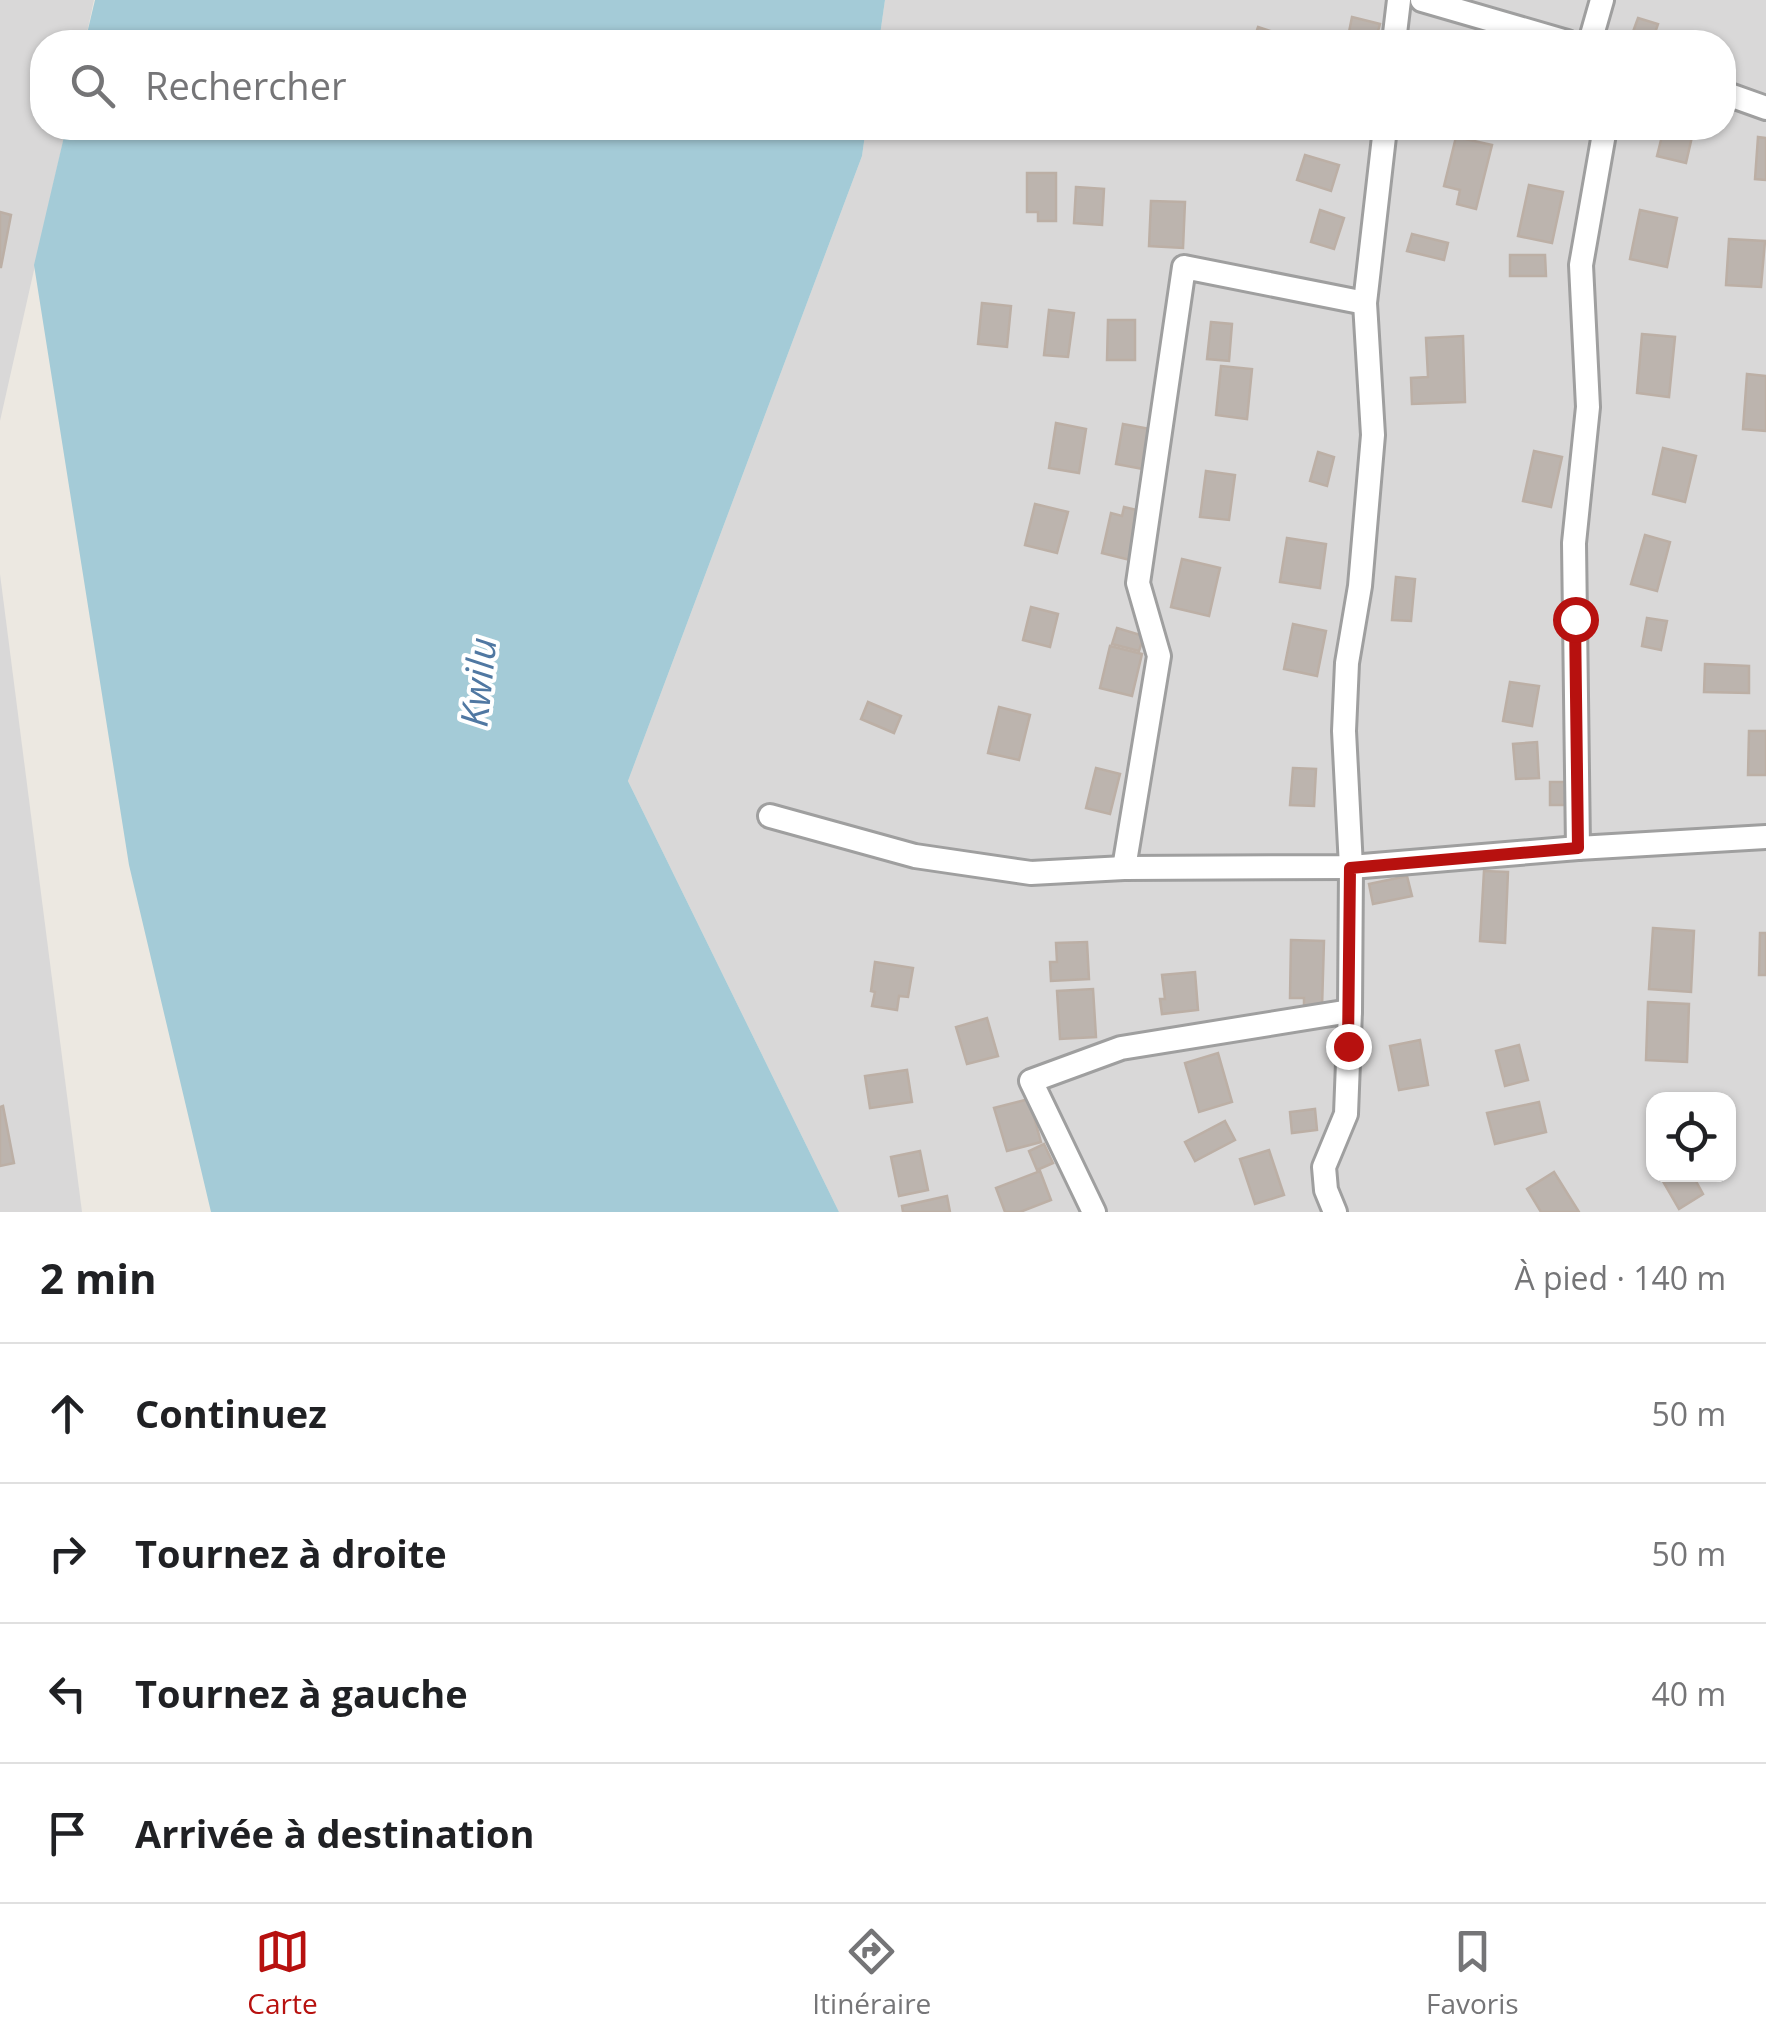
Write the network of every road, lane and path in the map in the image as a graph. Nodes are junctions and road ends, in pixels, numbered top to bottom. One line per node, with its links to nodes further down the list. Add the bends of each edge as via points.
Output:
1 (1399, 0): 4 (street)
2 (1422, 0): 5 (street)
3 (1602, 0): 6 (street)
4 (1395, 30)
5 (1526, 30)
6 (1593, 30)
7 (1736, 97): 8 (street)
8 (1766, 108)
9 (1384, 140): 11 (street)
10 (1602, 140): 14 (street, via 1580,265 1588,407 1574,542)
11 (1365, 302): 15 (street, via 1184,267 1138,582 1159,656); 16 (street, via 1373,436 1346,663)
12 (770, 816): 15 (street, via 915,856 1031,873)
13 (1766, 837): 14 (street)
14 (1578, 848): 16 (street)
15 (1124, 868): 16 (street)
16 (1350, 868): 17 (street)
17 (1350, 1011): 18 (street, via 1121,1048 1031,1081); 19 (street, via 1346,1114 1324,1166)
18 (1094, 1212)
19 (1335, 1212)

